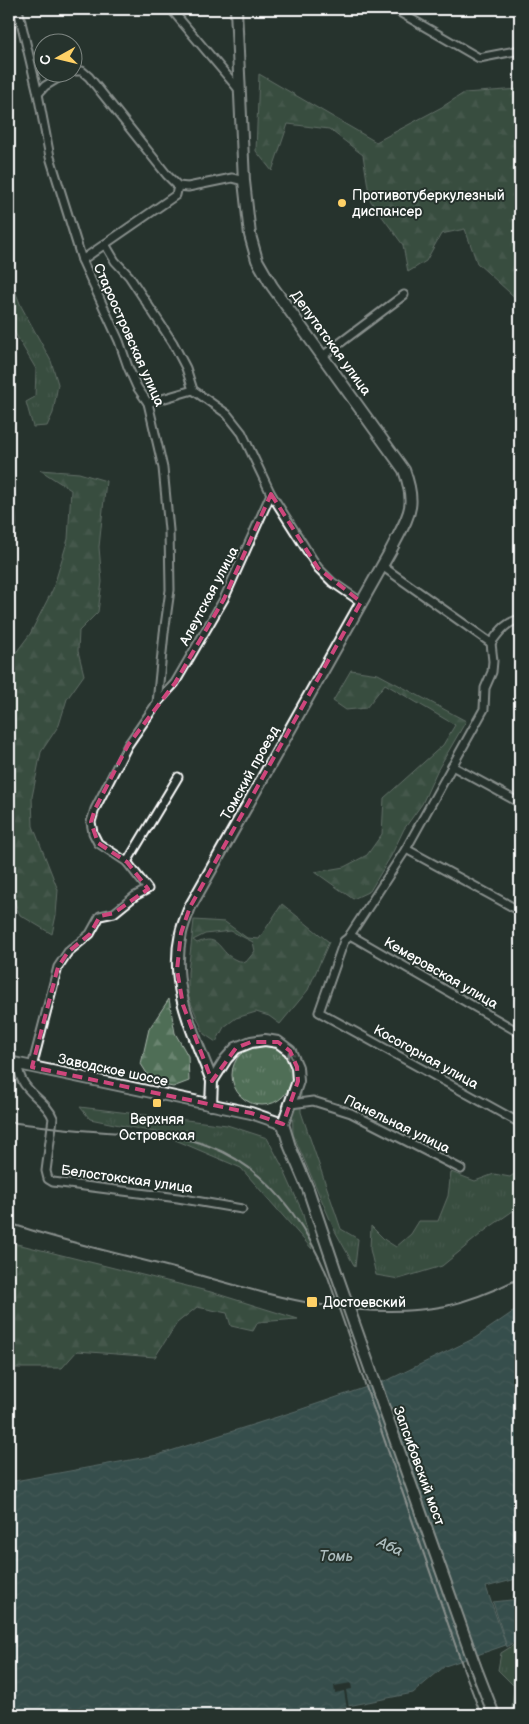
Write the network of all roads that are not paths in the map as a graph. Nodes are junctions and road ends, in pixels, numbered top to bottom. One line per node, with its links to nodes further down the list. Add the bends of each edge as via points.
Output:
1 (18, 9): 9 (street, Староостровская улица)
2 (170, 9): 8 (street)
3 (236, 9): 8 (street, Депутатская улица)
4 (394, 9): 5 (street, via 479,58)
5 (520, 50)
6 (82, 72): 11 (street)
7 (52, 82): 9 (street)
8 (241, 92): 10 (street, Депутатская улица)
9 (38, 94): 13 (street, Староостровская улица, via 50,157)
10 (244, 181): 11 (street, via 232,178 188,188); 15 (street, Депутатская улица, via 250,235 257,260 272,286)
11 (178, 186): 12 (street, via 176,195)
12 (104, 244): 13 (street); 16 (street, via 173,343)
13 (82, 260): 17 (street, Староостровская улица, via 137,387)
14 (404, 295): 15 (street)
15 (324, 356): 20 (street, Депутатская улица, via 404,470 411,488)
16 (193, 390): 17 (street); 18 (street, via 227,414 242,433)
17 (148, 403): 27 (street, Староостровская улица, via 163,468 169,530 170,590)
18 (271, 494): 24 (street, via 318,568); 27 (street, Алеутская улица, via 224,599 175,683)
19 (9, 504): 21 (street, via 12,515)
20 (409, 514): 23 (street, Томский проезд)
21 (10, 529): 22 (street)
22 (9, 539)
23 (382, 566): 24 (street, Томский проезд); 26 (street)
24 (361, 602): 38 (street, Томский проезд, via 190,907 181,933 177,970 183,1005)
25 (520, 619): 26 (street, via 508,623)
26 (491, 643): 28 (street, via 492,672 484,688 484,709)
27 (157, 703): 32 (street, Староостровская улица, via 128,744 91,822 98,843)
28 (452, 766): 30 (street); 31 (street)
29 (178, 777): 32 (street)
30 (520, 803)
31 (406, 849): 33 (street); 34 (street)
32 (127, 862): 37 (street, Староостровская улица, via 148,889 114,912 100,916 90,934 68,952 58,968)
33 (520, 911)
34 (349, 936): 35 (street, Кемеровская улица); 42 (street, Косогорная улица, via 344,941 319,1012)
35 (520, 1034)
36 (13, 1063): 37 (street, Заводское шоссе); 44 (street, Белостокская улица, via 28,1089 50,1110 53,1118 46,1170 48,1179)
37 (32, 1067): 40 (street, Заводское шоссе)
38 (212, 1081): 39 (street, one-way to 38, via 298,1081 297,1067 290,1051 278,1042 265,1040 236,1048); 40 (street)
39 (291, 1104): 41 (street); 43 (street, Панельная улица, via 312,1101 351,1112)
40 (211, 1105): 41 (street, Заводское шоссе)
41 (283, 1124): 45 (street, Запсибовский мост, bridge)
42 (520, 1124)
43 (461, 1169)
44 (242, 1209)
45 (494, 1715)

